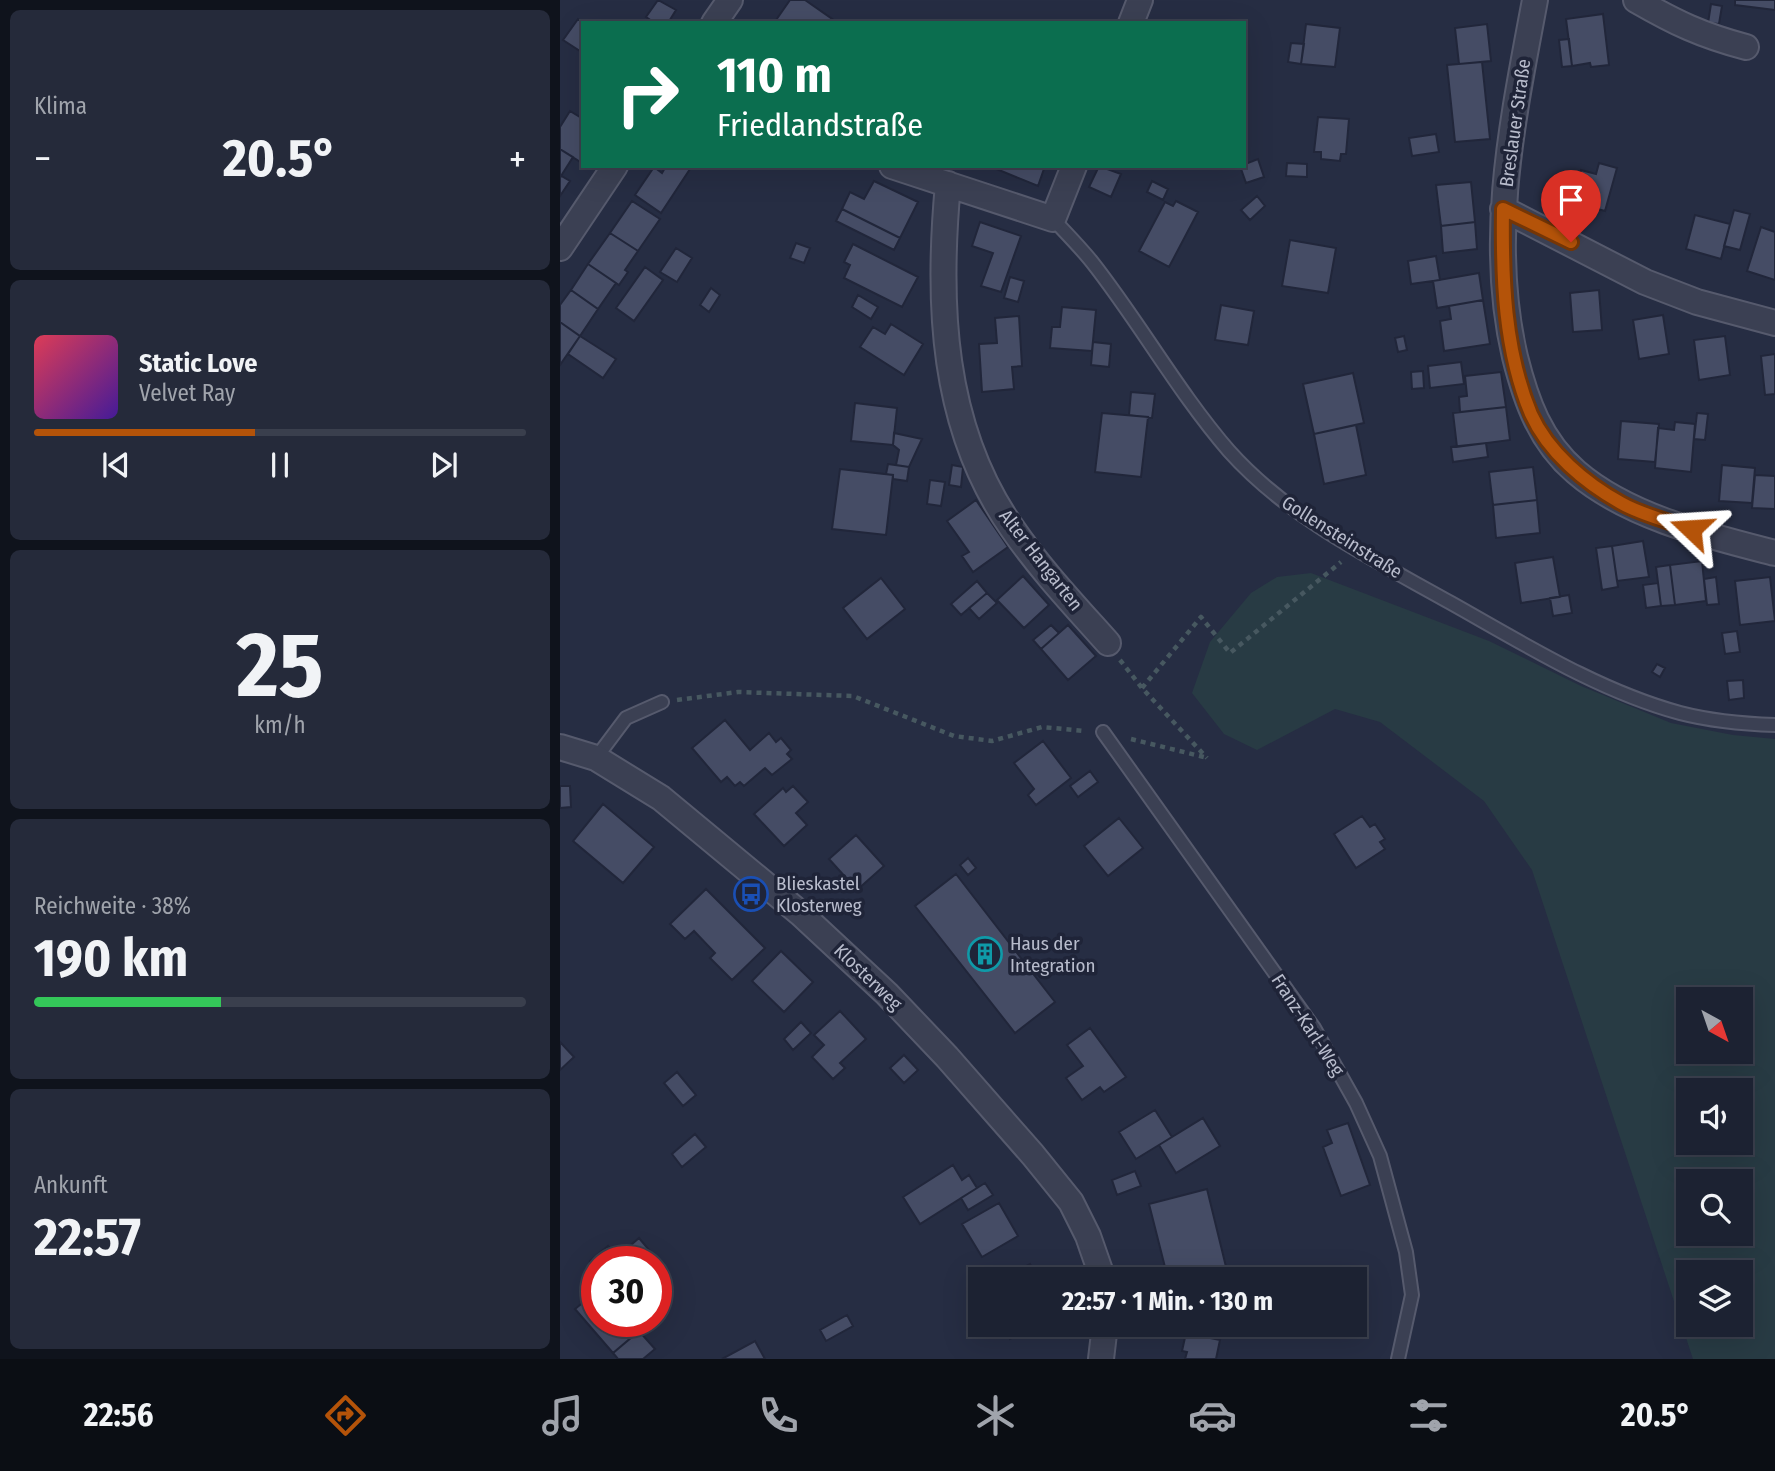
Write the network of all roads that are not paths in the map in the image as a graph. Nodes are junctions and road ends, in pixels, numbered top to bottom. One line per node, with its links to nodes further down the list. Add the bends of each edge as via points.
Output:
1 (730, 0): 5 (street)
2 (1140, 0): 6 (street)
3 (1535, 0): 12 (street, Breslauer Straße)
4 (1636, 0): 7 (street, via 1707,37)
5 (715, 21)
6 (1132, 21)
7 (1746, 47)
8 (614, 168): 14 (street)
9 (898, 168): 11 (street, Gollensteinstraße)
10 (1073, 168): 13 (street)
11 (948, 184): 13 (street, Gollensteinstraße); 17 (street, Alter Hangarten, via 943,294 948,358 972,453 1010,526)
12 (1503, 209): 15 (street, via 1645,282); 16 (street, Breslauer Straße, via 1507,323 1532,415 1552,446 1574,470 1623,504)
13 (1053, 219): 19 (lane, Gollensteinstraße, via 1092,261 1229,451 1303,516 1542,654 1638,699 1715,720)
14 (560, 248)
15 (1775, 323)
16 (1775, 553)
17 (1108, 643)
18 (662, 702): 22 (lane, via 626,718)
19 (1775, 725)
20 (1102, 732): 26 (lane, Franz-Karl-Weg, via 1314,1028 1356,1103 1380,1156 1406,1252 1412,1295)
21 (560, 747): 22 (street, Klosterweg)
22 (596, 758): 23 (street, Klosterweg, via 672,807 801,914 887,994 1071,1202)
23 (1099, 1267)
24 (1104, 1337): 25 (street)
25 (1101, 1359)
26 (1398, 1359)

